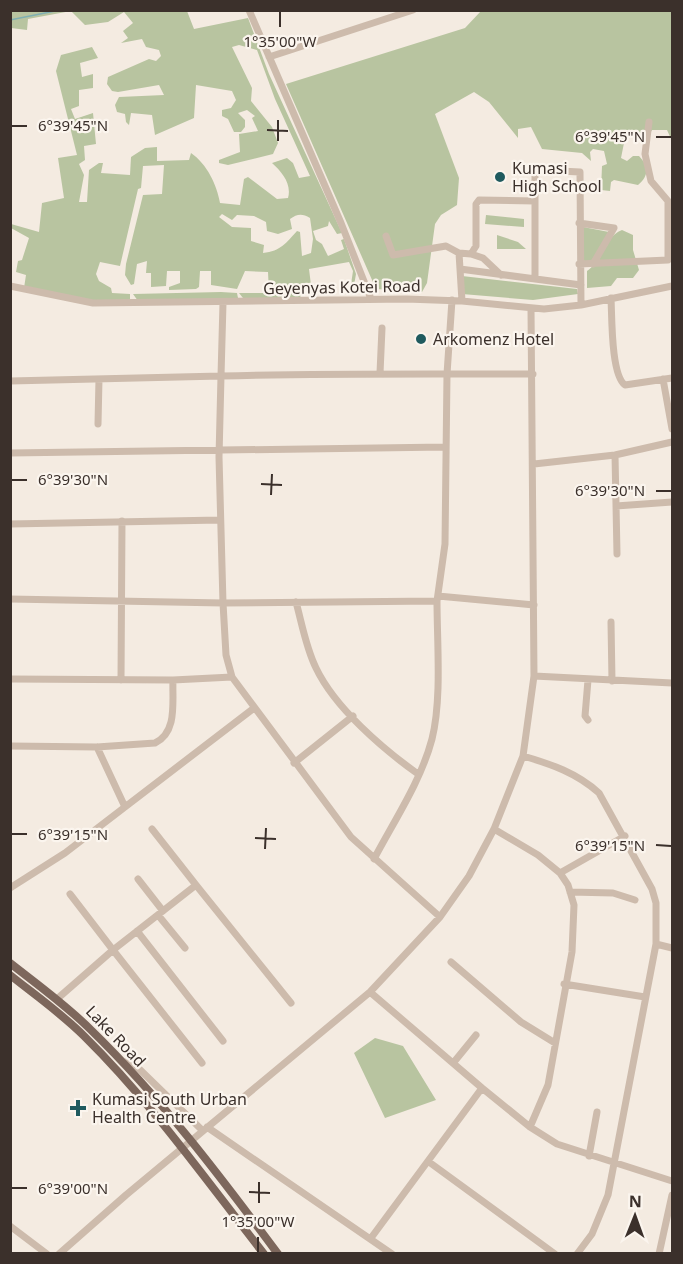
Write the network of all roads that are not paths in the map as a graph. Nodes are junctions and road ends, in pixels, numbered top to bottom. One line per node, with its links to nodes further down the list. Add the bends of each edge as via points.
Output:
1 (249, 10): 3 (street)
2 (414, 10): 3 (street)
3 (269, 57): 19 (street)
4 (650, 122): 11 (street, via 645,154 651,180 668,201 669,258 662,262)
5 (535, 201): 6 (street, via 537,171 580,172); 9 (street, via 479,200 476,246); 14 (street)
6 (579, 224): 10 (street); 11 (street, via 614,228)
7 (386, 236): 8 (street, via 393,255 435,246 446,246)
8 (459, 253): 9 (street); 12 (street)
9 (471, 254): 13 (street, via 483,258)
10 (579, 264): 11 (street); 15 (street)
11 (593, 264)
12 (460, 269): 13 (street); 21 (street)
13 (501, 275): 14 (street)
14 (535, 279): 15 (street)
15 (581, 285): 23 (street)
16 (10, 286): 22 (street, Geyenyas Kotei Road, via 93,303)
17 (672, 286): 18 (street, Geyenyas Kotei Road)
18 (611, 298): 23 (street, Geyenyas Kotei Road); 32 (street, via 620,382 625,385)
19 (371, 299): 20 (street, Geyenyas Kotei Road); 22 (street, Geyenyas Kotei Road)
20 (452, 300): 21 (street, Geyenyas Kotei Road); 27 (street)
21 (462, 301): 24 (street, Geyenyas Kotei Road)
22 (223, 303): 29 (street)
23 (581, 305): 24 (street, Geyenyas Kotei Road)
24 (531, 308): 28 (street)
25 (382, 328): 26 (street)
26 (380, 373): 27 (street); 29 (street)
27 (447, 374): 28 (street); 37 (street)
28 (533, 374): 41 (street)
29 (221, 376): 31 (street); 38 (street)
30 (672, 378): 32 (street)
31 (99, 379): 33 (street); 34 (street)
32 (663, 379): 35 (street)
33 (10, 381)
34 (98, 424)
35 (672, 429)
36 (672, 442): 40 (street)
37 (445, 447): 38 (street); 49 (street, via 444,544)
38 (219, 451): 39 (street); 44 (street)
39 (10, 453)
40 (615, 455): 41 (street); 43 (street)
41 (534, 464): 53 (street)
42 (672, 502): 43 (street)
43 (616, 506): 47 (street)
44 (220, 520): 45 (street); 52 (street)
45 (122, 521): 46 (street); 50 (street)
46 (10, 524)
47 (617, 554)
48 (10, 599): 50 (street)
49 (438, 599): 51 (street); 53 (street); 70 (street, via 435,724)
50 (121, 600): 52 (street); 58 (street)
51 (296, 602): 52 (street); 64 (street, via 315,666)
52 (222, 603): 56 (street)
53 (534, 606): 55 (street)
54 (611, 622): 61 (street)
55 (534, 676): 60 (street); 68 (street)
56 (232, 677): 59 (street); 63 (street)
57 (10, 680): 58 (street)
58 (121, 680): 59 (street)
59 (173, 680): 67 (street, via 172,719 161,740)
60 (588, 680): 61 (street); 65 (street)
61 (612, 681): 62 (street)
62 (672, 682)
63 (254, 708): 69 (street); 71 (street)
64 (352, 716): 69 (street); 70 (street, via 382,747)
65 (588, 720)
66 (10, 747): 67 (street)
67 (97, 747): 71 (street)
68 (523, 756): 73 (street); 74 (street, via 555,765 586,782 605,801)
69 (294, 763): 75 (street, via 351,837)
70 (418, 774): 75 (street)
71 (125, 807): 79 (street, via 65,853)
72 (152, 829): 78 (street)
73 (494, 830): 76 (street, via 538,855); 84 (street, via 469,876)
74 (625, 836): 76 (street); 86 (street, via 655,895)
75 (374, 859): 84 (street)
76 (560, 873): 80 (street)
77 (138, 879): 83 (street)
78 (196, 885): 83 (street); 97 (street)
79 (10, 888)
80 (570, 892): 82 (street, via 613,893); 93 (street, via 574,925)
81 (70, 894): 89 (street)
82 (635, 900)
83 (160, 913): 85 (street); 87 (street)
84 (440, 917): 94 (street)
85 (137, 931): 89 (street); 99 (street)
86 (656, 944): 88 (street); 95 (street)
87 (185, 948)
88 (672, 948)
89 (113, 950): 96 (street); 103 (street)
90 (451, 962): 100 (street, via 521,1022)
91 (10, 963): 96 (main road, Lake Road)
92 (10, 975): 109 (main road, Lake Road, via 91,1042)
93 (564, 984): 95 (street); 100 (street)
94 (370, 992): 102 (street); 107 (street)
95 (645, 998): 112 (street)
96 (57, 999): 108 (main road, Lake Road, via 102,1041)
97 (291, 1003)
98 (476, 1035): 102 (street)
99 (223, 1041)
100 (555, 1042): 106 (street, via 548,1085)
101 (129, 1059): 107 (street)
102 (454, 1062): 104 (street)
103 (202, 1063)
104 (482, 1088): 106 (street); 111 (street)
105 (597, 1112): 110 (street)
106 (530, 1126): 110 (street, via 557,1144)
107 (205, 1129): 108 (street); 116 (street)
108 (191, 1141): 109 (street); 120 (main road, Lake Road)
109 (183, 1149): 118 (street); 119 (main road, Lake Road)
110 (589, 1156): 112 (street)
111 (429, 1162): 116 (street); 122 (street)
112 (614, 1162): 113 (street); 123 (street, via 600,1219)
113 (672, 1181)
114 (672, 1195): 124 (street)
115 (10, 1226): 117 (street)
116 (371, 1238): 121 (street)
117 (47, 1254)
118 (59, 1254)
119 (264, 1254)
120 (278, 1254)
121 (392, 1254)
122 (555, 1254)
123 (577, 1254)
124 (659, 1254)

